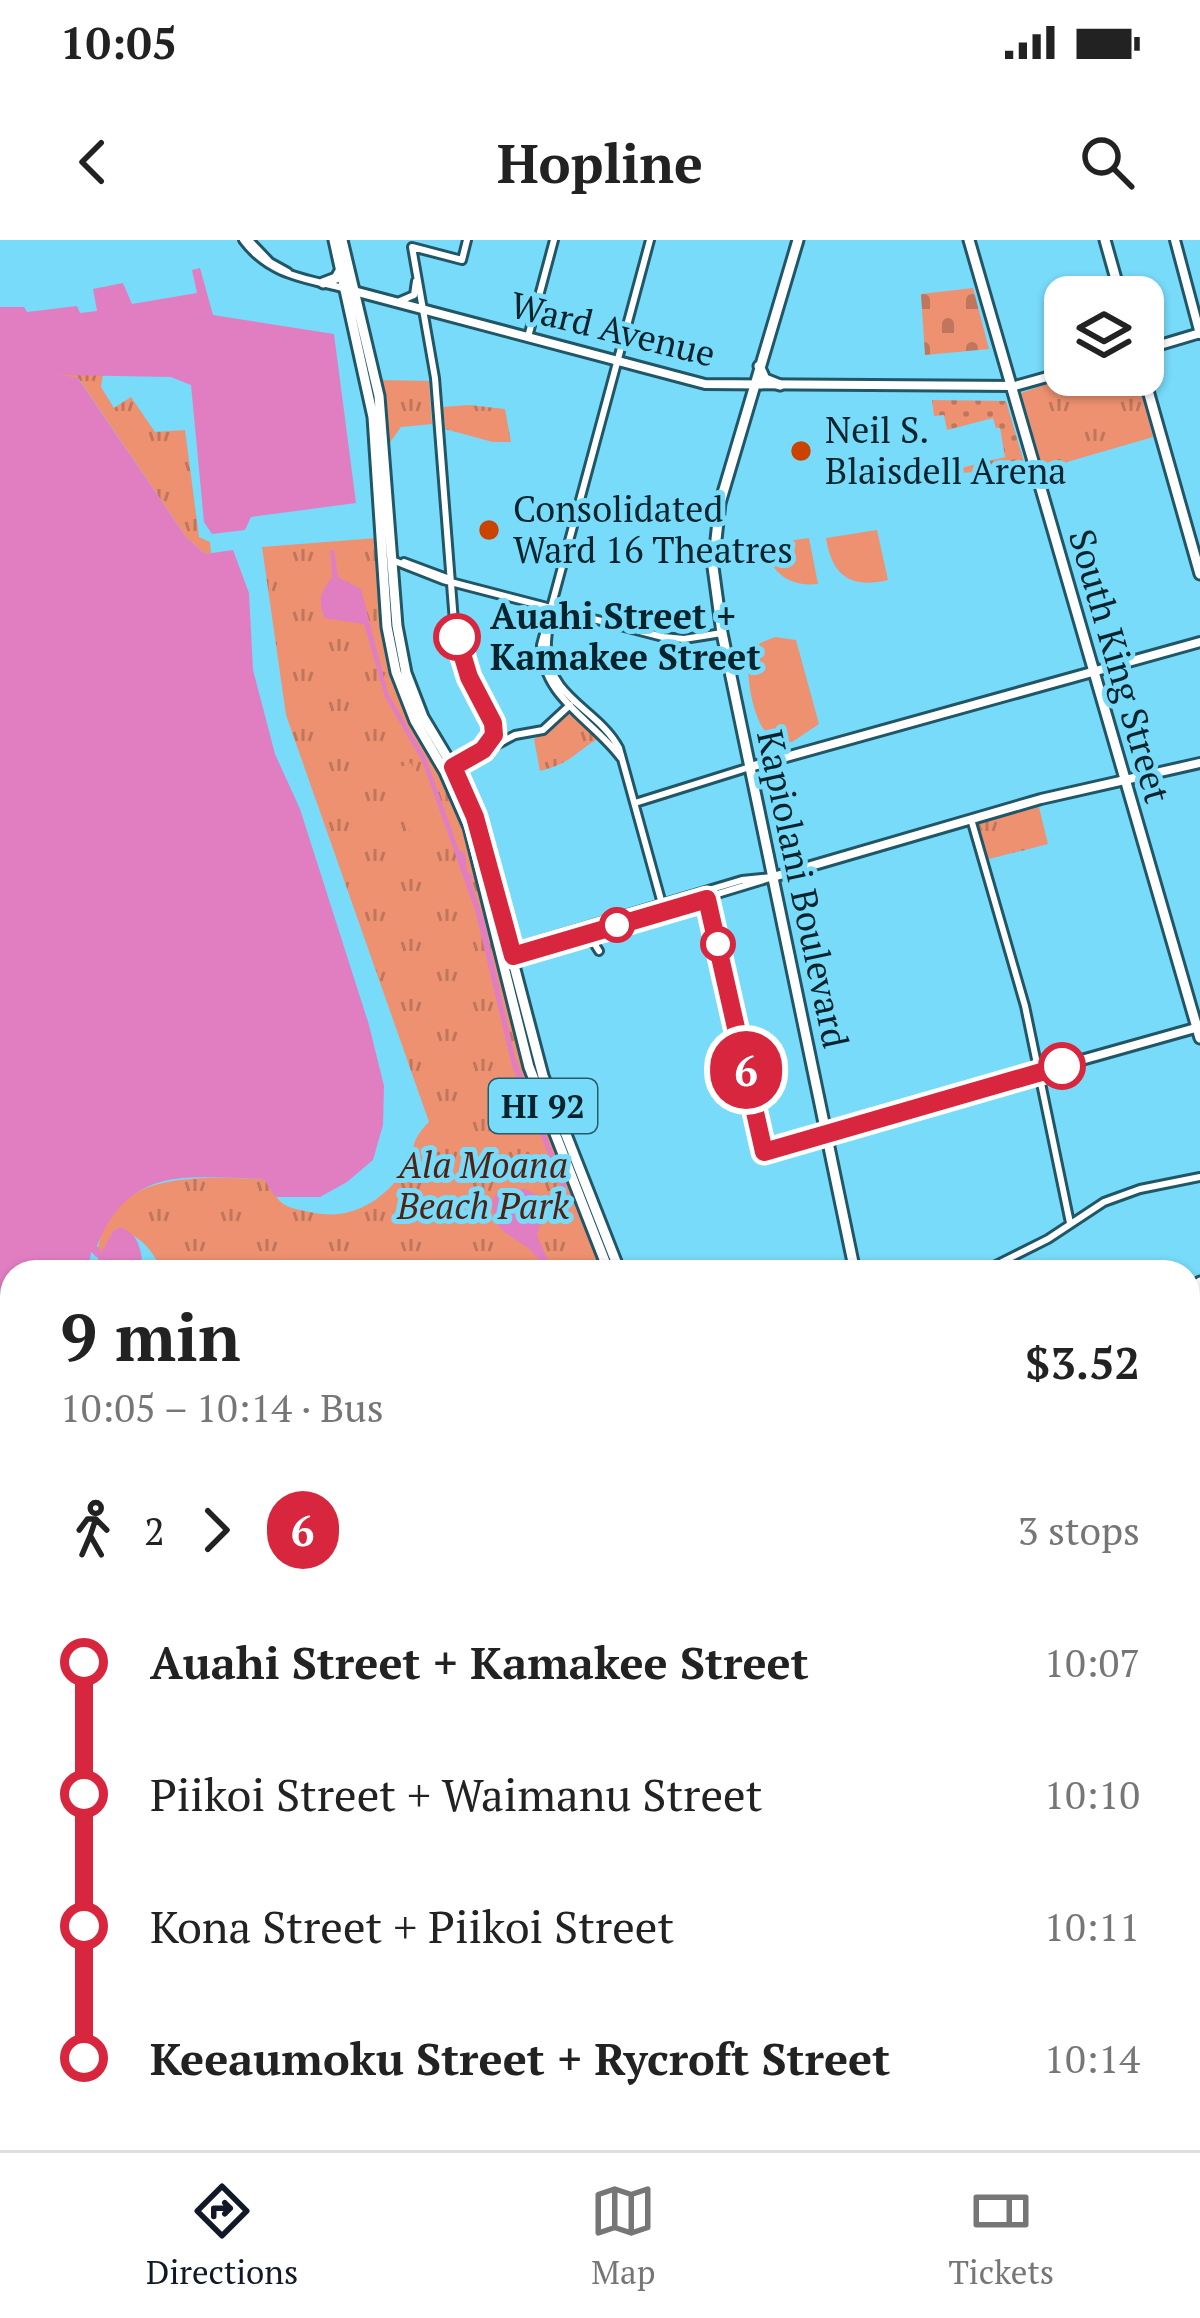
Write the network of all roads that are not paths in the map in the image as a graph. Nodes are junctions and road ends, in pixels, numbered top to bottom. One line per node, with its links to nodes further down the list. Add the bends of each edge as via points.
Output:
1 (246, 240): 13 (street, Ward Avenue, via 270,262)
2 (338, 240): 10 (main road, HI 92); 14 (main road, HI 92)
3 (467, 240): 11 (street, via 462,260 412,248)
4 (554, 240): 20 (street)
5 (650, 240): 23 (street)
6 (798, 240): 24 (main road, Kapiolani Boulevard)
7 (969, 240): 25 (main road, South King Street)
8 (1105, 240): 12 (main road)
9 (1173, 240): 18 (main road)
10 (340, 271): 13 (main road); 14 (main road, HI 92)
11 (417, 272): 15 (street, via 413,296); 16 (street)
12 (1115, 276)
13 (323, 283): 14 (street, Ward Avenue)
14 (347, 289): 15 (main road, Ward Avenue); 22 (main road, HI 92); 33 (main road, HI 92, via 373,417)
15 (386, 300): 16 (main road, Ward Avenue); 22 (street, via 360,303)
16 (424, 310): 17 (main road, Ward Avenue); 19 (street)
17 (447, 316): 19 (street); 20 (main road, Ward Avenue)
18 (1200, 334): 21 (main road)
19 (429, 335): 32 (street)
20 (529, 338): 23 (main road, Ward Avenue)
21 (1164, 344)
22 (369, 357): 33 (main road, HI 92, via 383,431)
23 (618, 361): 27 (main road, Ward Avenue, via 705,384); 39 (street)
24 (759, 366): 27 (main road, Kapiolani Boulevard); 28 (main road)
25 (1005, 366): 29 (main road); 30 (main road, South King Street)
26 (1044, 377): 30 (main road, Ward Avenue)
27 (753, 385): 28 (main road, Ward Avenue); 42 (main road, Kapiolani Boulevard, via 715,531)
28 (779, 385): 29 (main road, Ward Avenue)
29 (993, 385): 30 (main road, Ward Avenue)
30 (1011, 386): 44 (main road, South King Street)
31 (1150, 396): 36 (main road)
32 (448, 556): 35 (street); 37 (street)
33 (387, 559): 34 (street); 35 (street); 38 (main road, HI 92); 51 (main road, HI 92, via 396,672 415,721)
34 (407, 568): 37 (street); 38 (street)
35 (431, 571): 37 (street)
36 (1200, 574)
37 (450, 580): 40 (street); 46 (street, via 462,656)
38 (393, 581): 51 (main road, HI 92, via 406,673)
39 (555, 591): 40 (street); 41 (street)
40 (529, 600): 41 (street)
41 (550, 607): 42 (street, via 663,637); 45 (street, via 543,665)
42 (722, 633): 50 (main road, Kapiolani Boulevard)
43 (1200, 642): 44 (main road)
44 (1093, 669): 50 (main road); 52 (main road, South King Street)
45 (571, 705): 47 (street, via 543,730); 53 (street, via 621,758)
46 (493, 723): 47 (street); 48 (street)
47 (505, 741): 48 (street)
48 (483, 750): 51 (street)
49 (1200, 763): 52 (main road)
50 (750, 767): 53 (street); 55 (main road, Kapiolani Boulevard)
51 (449, 769): 57 (main road, HI 92)
52 (1125, 780): 54 (main road); 63 (main road, South King Street)
53 (635, 803): 56 (street)
54 (971, 819): 55 (main road); 64 (street)
55 (773, 877): 56 (street); 65 (main road, Kapiolani Boulevard)
56 (663, 906): 58 (street); 59 (street)
57 (503, 938): 59 (street); 61 (main road, HI 92); 62 (main road, HI 92)
58 (573, 938): 60 (street); 61 (street)
59 (537, 939): 61 (street)
60 (599, 950)
61 (511, 952): 62 (street); 69 (main road, HI 92, via 550,1100)
62 (506, 972): 68 (main road, HI 92, via 536,1090)
63 (1199, 1031): 64 (main road)
64 (1040, 1072): 65 (main road); 67 (street)
65 (825, 1132): 70 (main road, Kapiolani Boulevard)
66 (1200, 1177): 67 (street, via 1120,1196)
67 (1070, 1222): 71 (street)
68 (604, 1260)
69 (615, 1260)
70 (852, 1260)
71 (1006, 1260)

